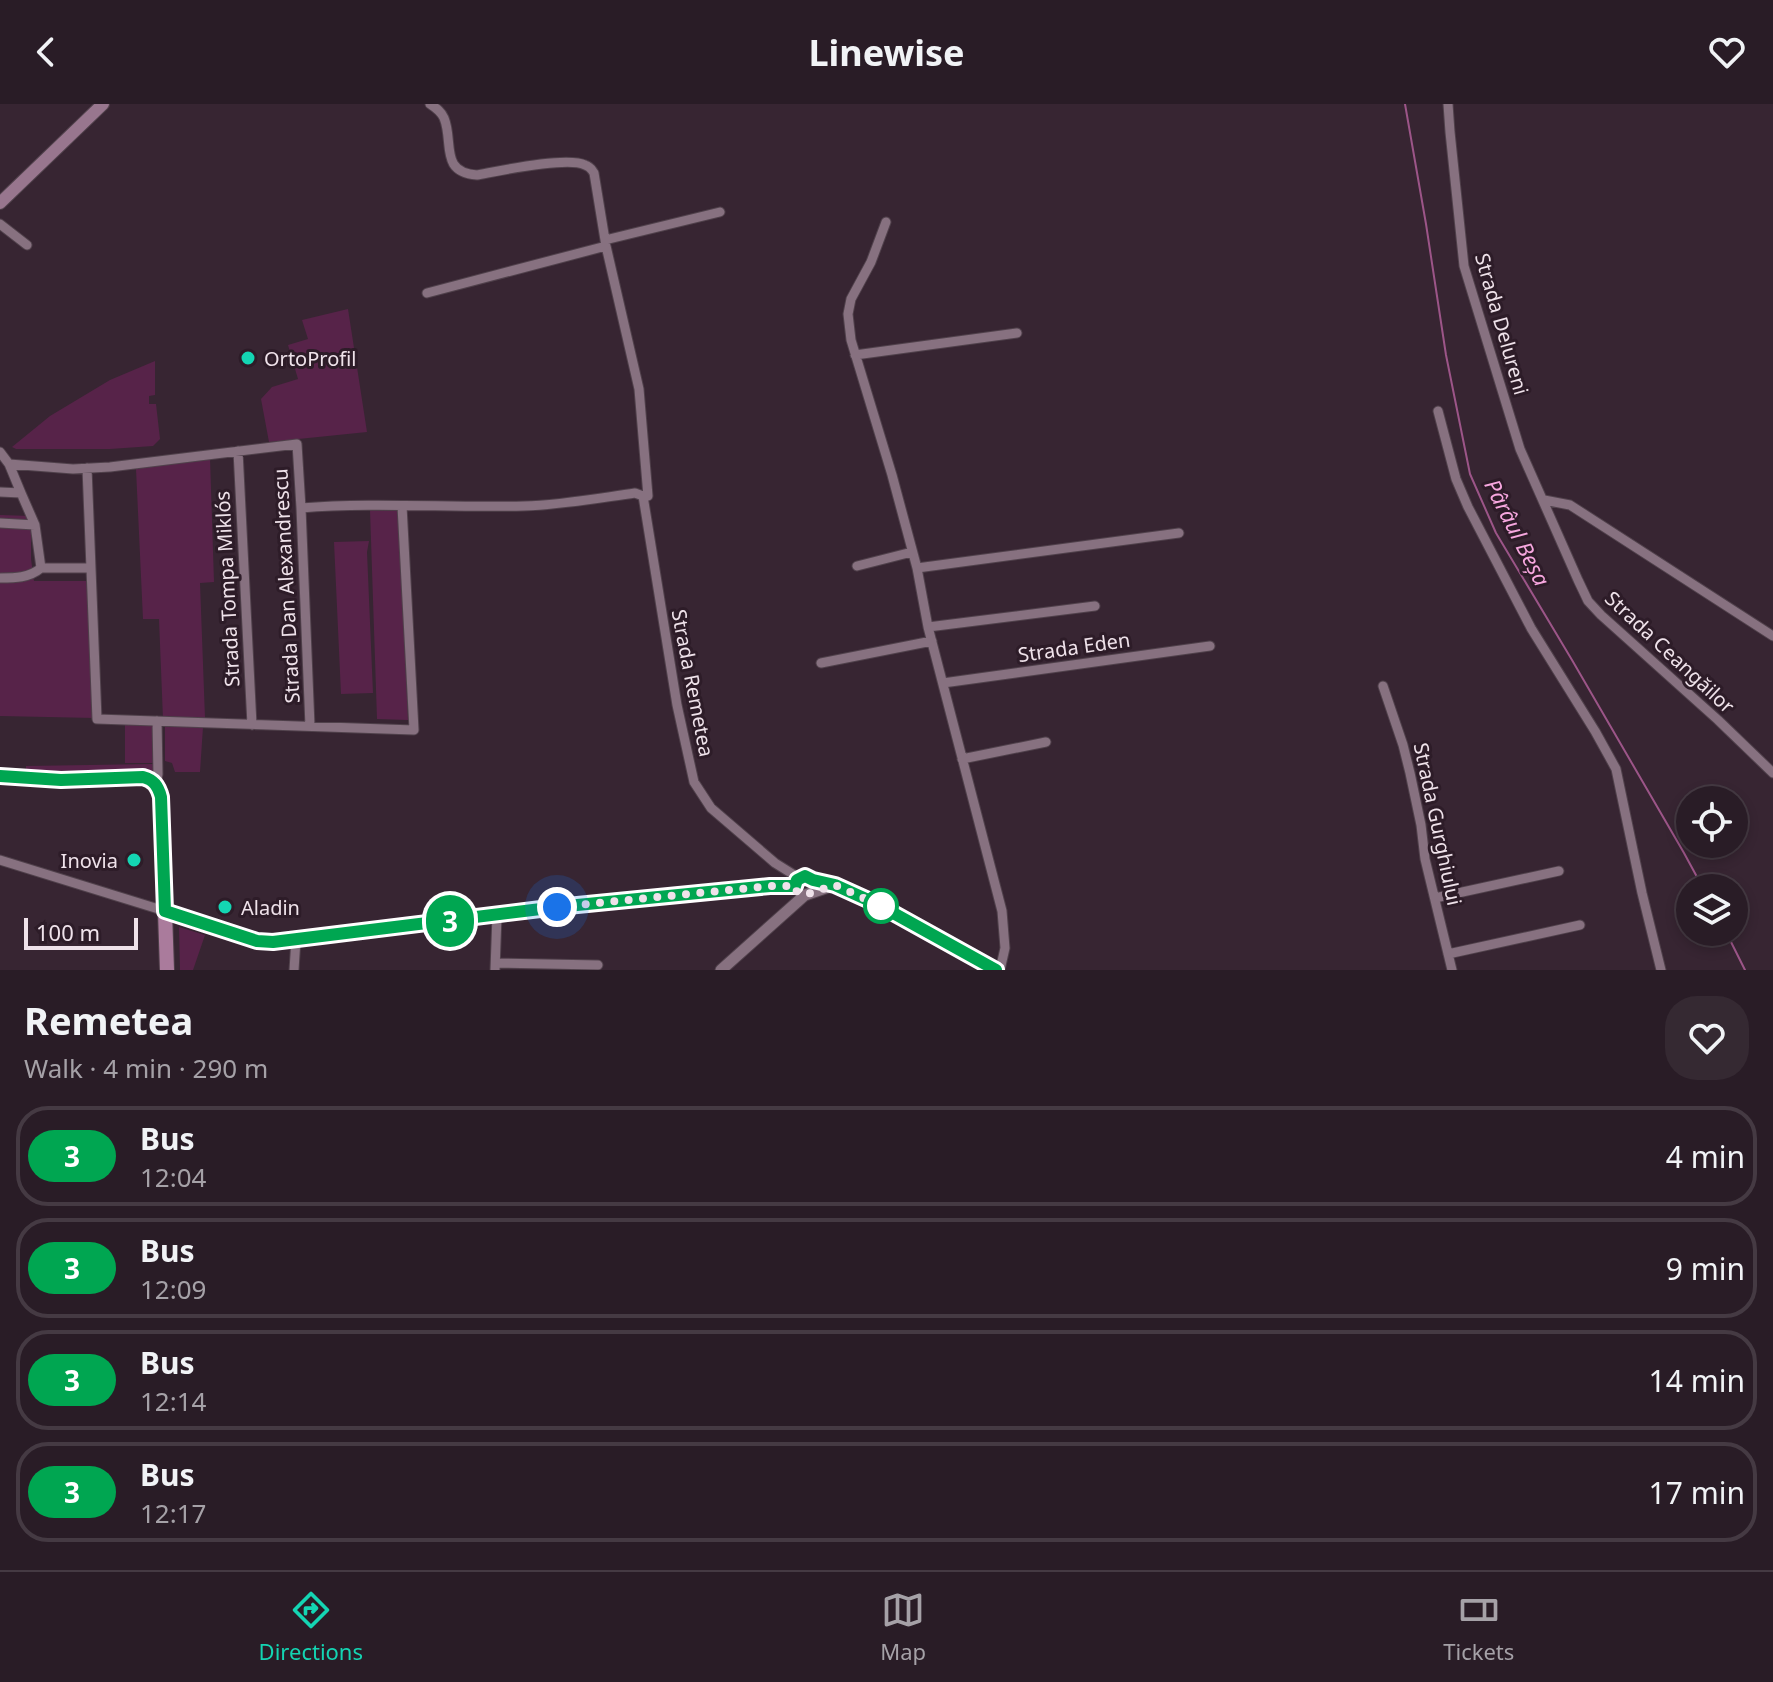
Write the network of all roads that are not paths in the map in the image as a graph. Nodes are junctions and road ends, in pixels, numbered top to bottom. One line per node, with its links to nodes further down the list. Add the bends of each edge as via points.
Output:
1 (103, 104): 4 (main road)
2 (430, 104): 8 (street, Strada Remetea, via 445,120 453,164 467,175 549,163 590,167)
3 (1448, 104): 21 (street, Strada Delureni, via 1464,266 1520,449)
4 (0, 203)
5 (720, 212): 8 (street)
6 (886, 222): 12 (street, via 851,299 848,314)
7 (0, 224): 9 (street)
8 (605, 243): 10 (street); 20 (street, Strada Remetea, via 639,389 648,496)
9 (27, 245)
10 (427, 293)
11 (1017, 333): 12 (street)
12 (855, 355): 27 (street)
13 (1438, 411): 66 (street, via 1468,507 1531,628 1616,769)
14 (238, 451): 17 (street); 23 (street, Strada Dan Alexandrescu, via 297,444); 42 (street, Strada Tompa Miklós)
15 (0, 452): 16 (street)
16 (9, 464): 17 (street); 19 (street)
17 (87, 468): 30 (street)
18 (0, 492): 19 (street)
19 (21, 493): 25 (street)
20 (643, 496): 22 (street, via 529,506); 51 (street, Strada Remetea, via 694,782 711,808)
21 (1544, 500): 35 (street, via 1570,505); 46 (street, Strada Ceangăilor, via 1588,601)
22 (402, 506): 23 (street); 43 (street, via 414,730)
23 (301, 508): 43 (street, Strada Dan Alexandrescu)
24 (0, 523): 25 (street)
25 (35, 525): 29 (street)
26 (1179, 533): 31 (street)
27 (912, 552): 28 (street); 31 (street)
28 (857, 566)
29 (41, 568): 30 (street); 32 (street, via 20,578)
30 (91, 568): 41 (street, via 97,719)
31 (917, 568): 34 (street)
32 (0, 578)
33 (1095, 606): 34 (street, Strada Eden)
34 (928, 627): 36 (street)
35 (1773, 636)
36 (932, 641): 38 (street); 39 (street)
37 (1210, 646): 39 (street, Strada Eden)
38 (821, 663)
39 (943, 683): 45 (street)
40 (1383, 686): 52 (street, Strada Gurghiului, via 1410,773)
41 (157, 721): 42 (street); 48 (street)
42 (252, 725): 43 (street)
43 (310, 726)
44 (1046, 742): 45 (street)
45 (962, 759): 64 (street, via 1002,911 1005,948)
46 (1773, 773)
47 (0, 776): 48 (main road, via 143,777)
48 (156, 784): 53 (main road, via 161,797)
49 (0, 860): 53 (street)
50 (1559, 871): 52 (street)
51 (804, 887): 54 (street, via 770,886); 63 (street, via 791,906); 64 (street, Strada Remetea, via 835,885)
52 (1435, 898): 57 (street, Strada Gurghiului)
53 (165, 911): 56 (street, via 257,941); 61 (main road)
54 (497, 915): 56 (street); 59 (street)
55 (1580, 925): 57 (street)
56 (296, 939): 62 (street)
57 (1448, 954): 65 (street, Strada Gurghiului)
58 (598, 965): 60 (street)
59 (496, 966): 60 (street)
60 (532, 967)
61 (167, 970)
62 (294, 970)
63 (721, 970)
64 (998, 970)
65 (1452, 970)
66 (1661, 970)

